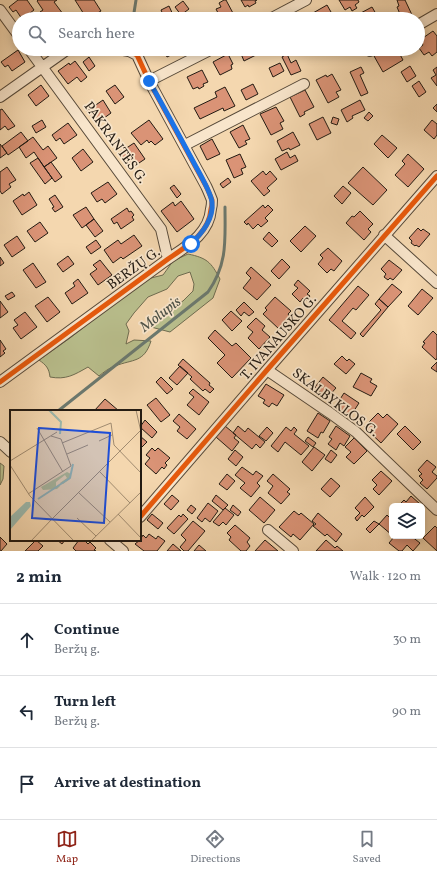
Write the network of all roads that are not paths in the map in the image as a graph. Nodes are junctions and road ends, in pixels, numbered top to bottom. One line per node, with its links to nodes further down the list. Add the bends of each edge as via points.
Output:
1 (306, 0): 3 (street)
2 (0, 10): 6 (street)
3 (283, 12)
4 (437, 14): 5 (street)
5 (425, 21)
6 (12, 26)
7 (34, 56): 11 (street, PAKRANTĖS G.)
8 (58, 56): 11 (street)
9 (137, 56): 12 (street, BERŽŲ G.)
10 (198, 56): 12 (street)
11 (42, 68): 14 (street); 18 (street, PAKRANTĖS G., via 161,229)
12 (149, 81): 15 (street, BERŽŲ G.)
13 (304, 84): 15 (street)
14 (0, 97)
15 (185, 145): 18 (street, BERŽŲ G., via 212,201 211,215 200,236)
16 (437, 176): 17 (street, T. IVANAUSKO G.)
17 (384, 235): 19 (street); 20 (street, T. IVANAUSKO G.)
18 (168, 259): 21 (street, BERŽŲ G.)
19 (437, 283)
20 (267, 370): 24 (street, SKALBYKLOS G., via 356,432); 25 (street, T. IVANAUSKO G.)
21 (0, 382)
22 (0, 442): 23 (street)
23 (10, 451)
24 (437, 510)
25 (141, 516)
26 (268, 530): 27 (street)
27 (293, 551)

